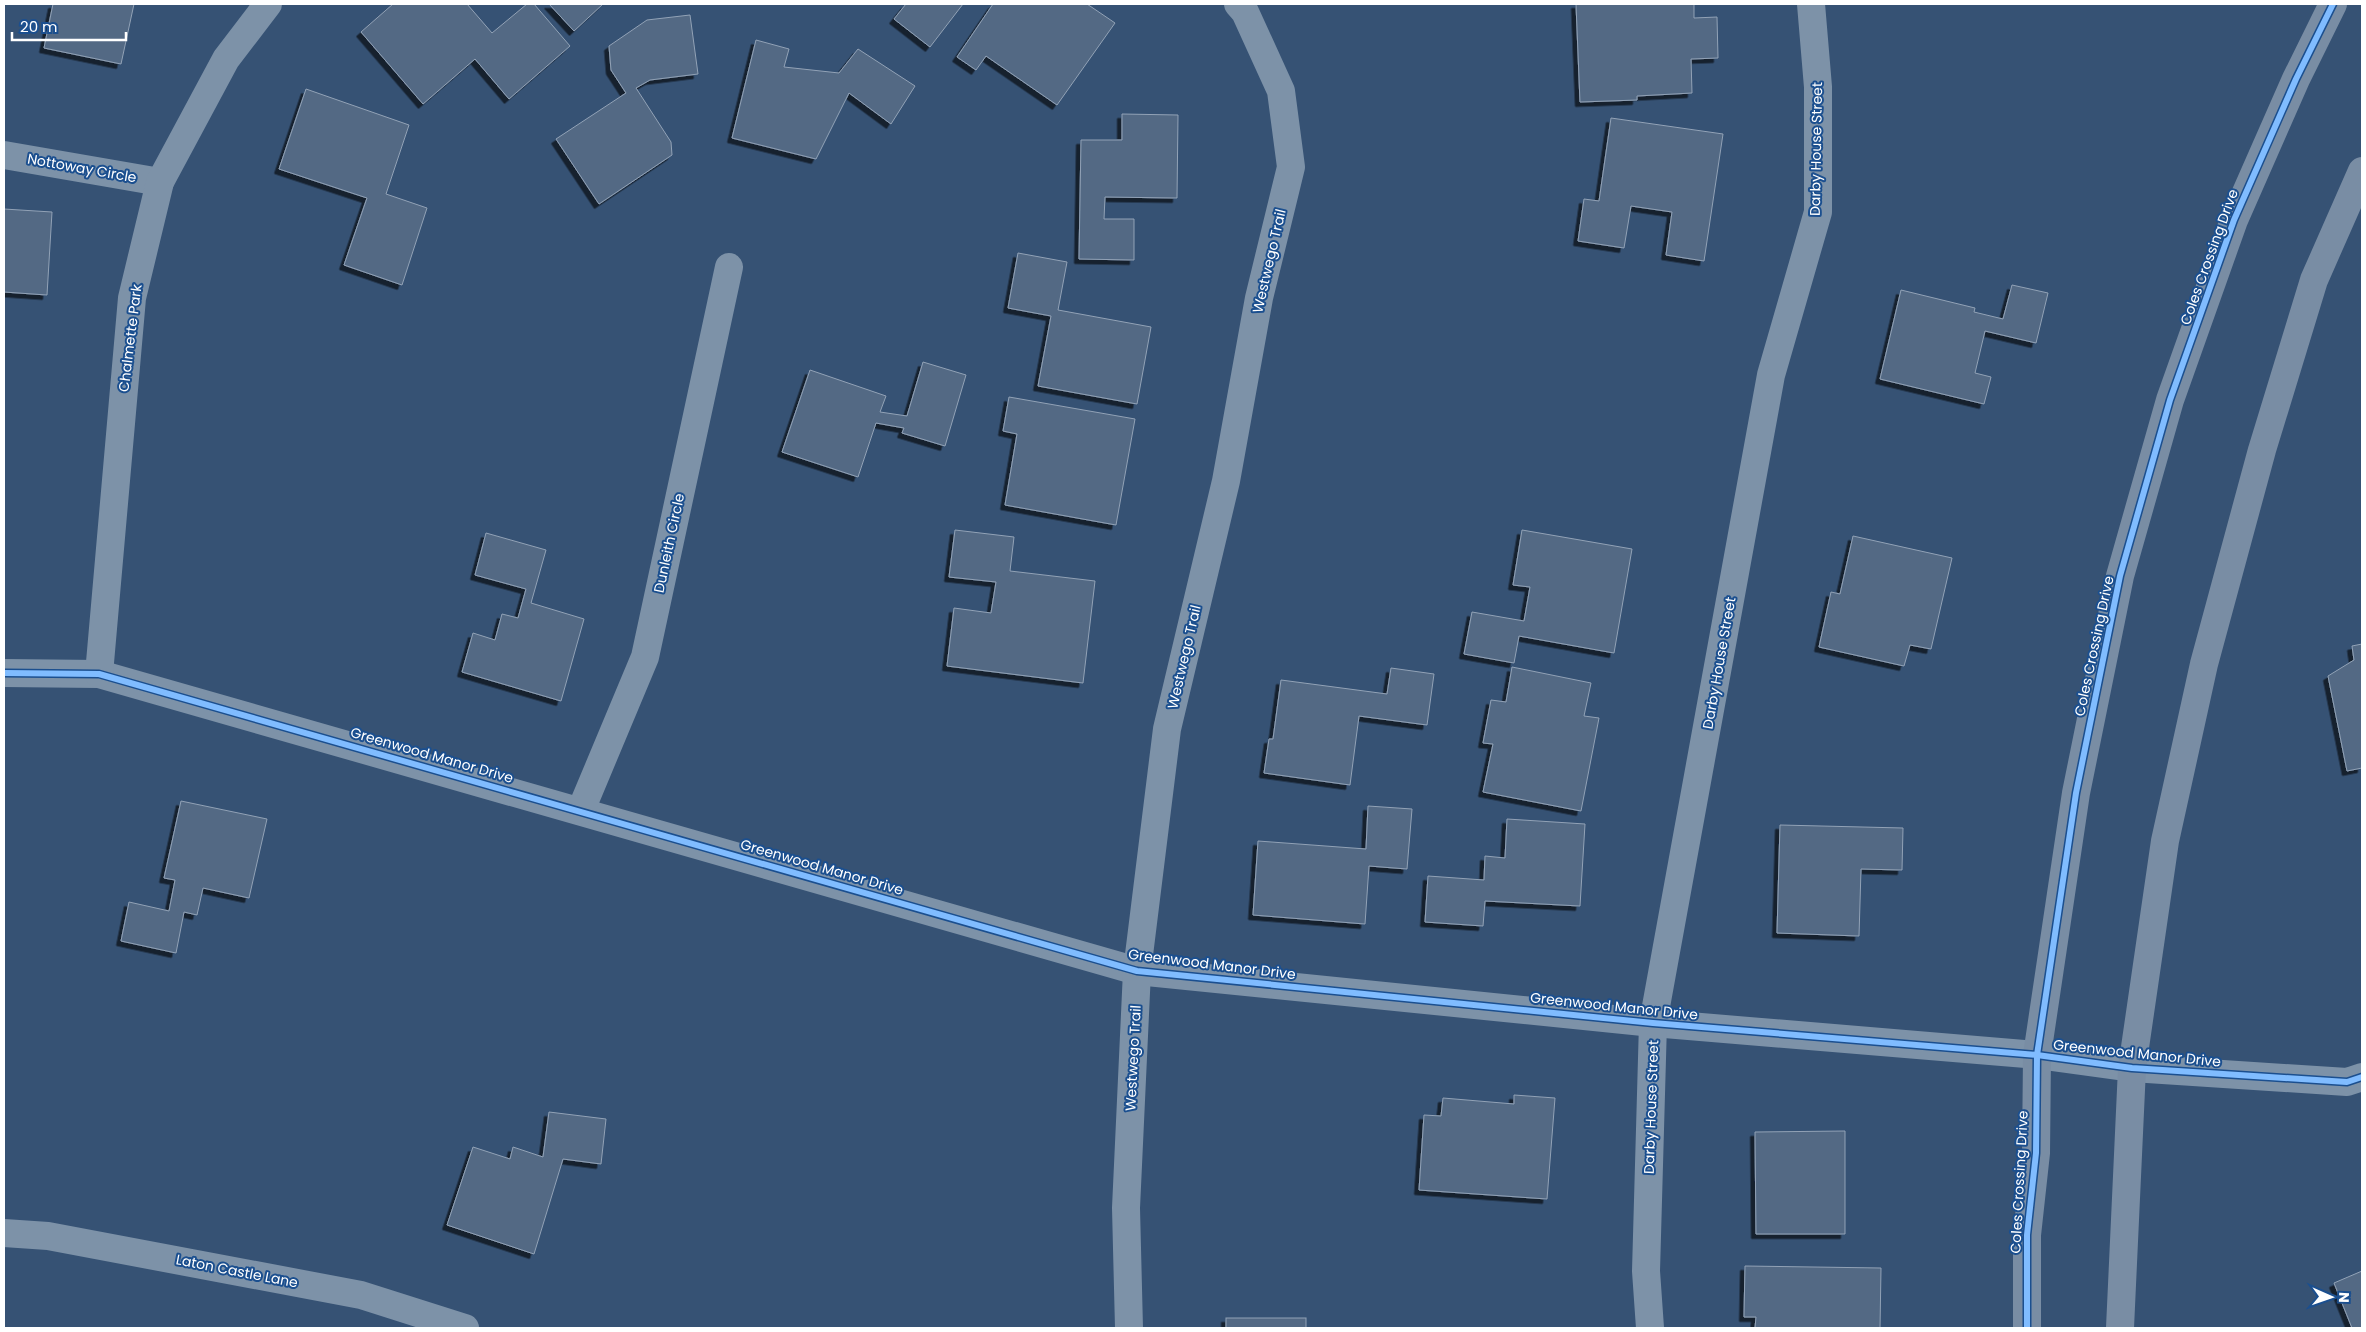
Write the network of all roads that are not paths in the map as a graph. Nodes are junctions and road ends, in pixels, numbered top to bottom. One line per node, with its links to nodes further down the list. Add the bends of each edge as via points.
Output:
1 (268, 4): 7 (street, Chalmette Park, via 226,59)
2 (1238, 4): 12 (street, Westwego Trail, via 1246,12 1281,91 1291,167 1259,298 1226,481 1167,729)
3 (1811, 4): 13 (street, Darby House Street, via 1818,87 1818,212 1772,375)
4 (2334, 4): 14 (street, Coles Crossing Drive, via 2296,79 2234,220 2170,400 2120,576 2076,792)
5 (4, 155): 7 (street, Nottoway Circle)
6 (2362, 171): 15 (street, via 2314,280 2262,450 2204,664 2165,841)
7 (160, 182): 10 (street, Chalmette Park, via 132,298)
8 (729, 267): 11 (street, Dunleith Circle, via 644,658)
9 (4, 673): 10 (street, Greenwood Manor Drive)
10 (99, 674): 11 (street, Greenwood Manor Drive)
11 (581, 810): 12 (street, Greenwood Manor Drive)
12 (1137, 971): 13 (street, Greenwood Manor Drive); 19 (street, Westwego Trail, via 1126,1208)
13 (1653, 1024): 14 (street, Greenwood Manor Drive); 20 (street, Darby House Street, via 1646,1271)
14 (2037, 1055): 15 (street, Greenwood Manor Drive); 21 (street, Coles Crossing Drive, via 2036,1153 2027,1235)
15 (2132, 1068): 16 (street, Greenwood Manor Drive, via 2347,1082); 22 (street)
16 (2362, 1077)
17 (4, 1233): 18 (street, Laton Castle Lane, via 48,1236 361,1295)
18 (466, 1328)
19 (1129, 1328)
20 (1650, 1328)
21 (2027, 1328)
22 (2120, 1328)

